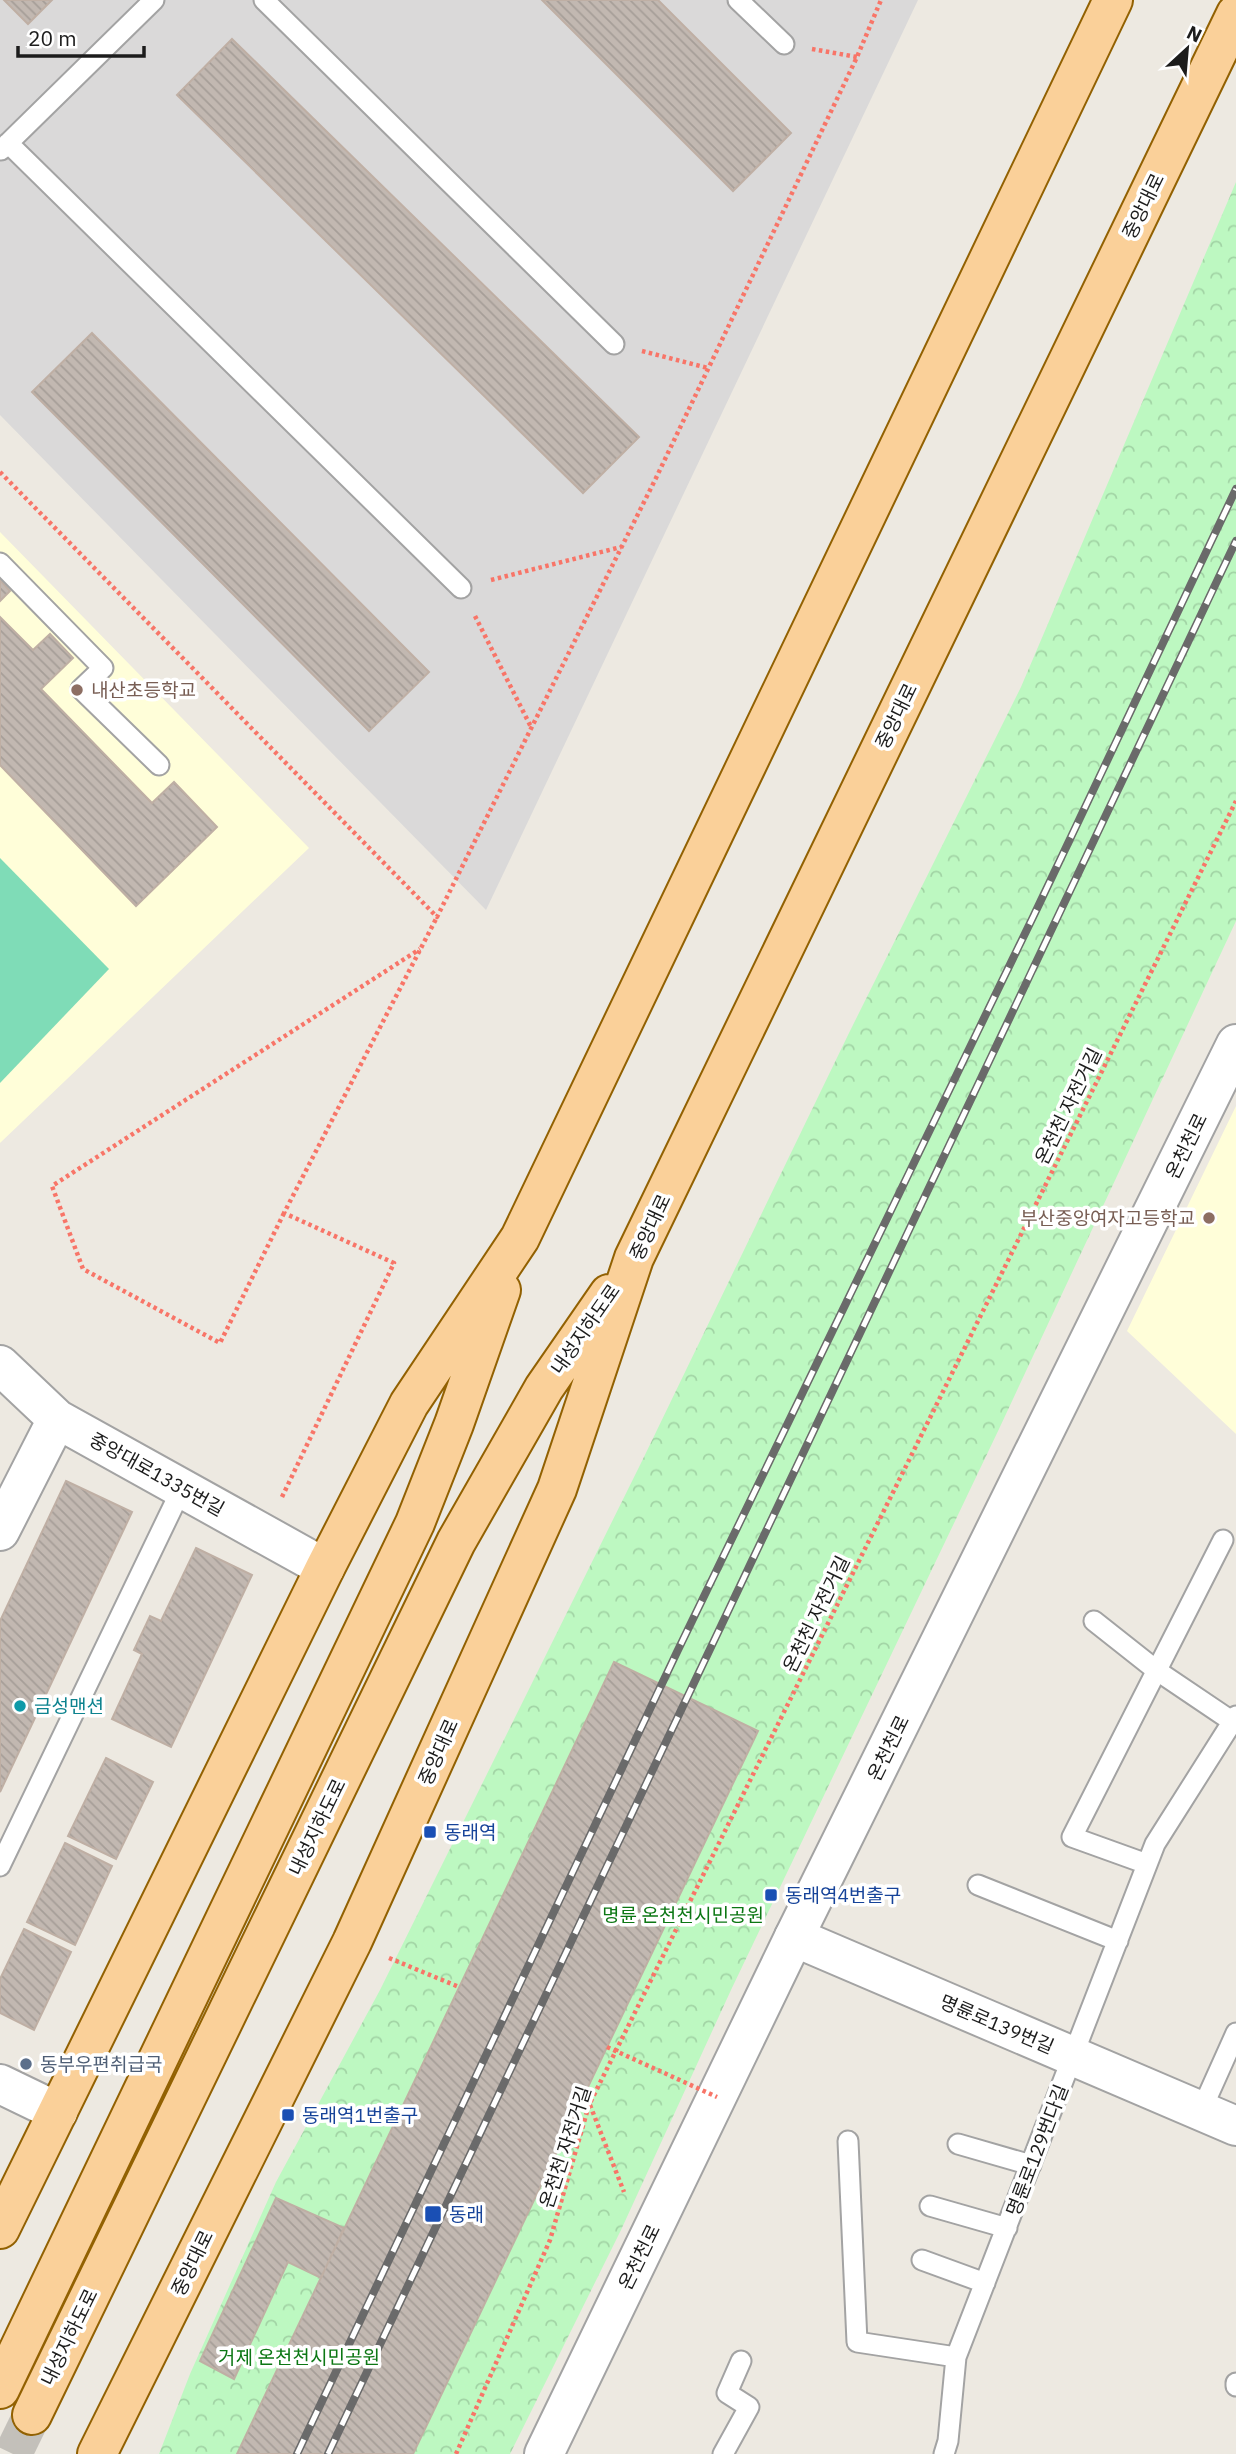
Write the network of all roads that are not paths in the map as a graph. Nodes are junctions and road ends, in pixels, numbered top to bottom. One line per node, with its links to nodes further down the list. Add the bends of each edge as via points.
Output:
1 (154, 0): 7 (lane)
2 (264, 0): 8 (lane)
3 (738, 0): 6 (lane)
4 (1113, 0): 13 (main road)
5 (1236, 14): 14 (main road, 중앙대로)
6 (784, 44)
7 (4, 147): 10 (lane)
8 (614, 344)
9 (0, 563): 11 (lane, via 103,668 81,689)
10 (461, 588)
11 (159, 765)
12 (1236, 1044): 27 (street, 온천천로)
13 (520, 1238): 20 (main road, via 409,1404); 45 (main road, 내성지하도로, via 415,1523)
14 (634, 1258): 46 (main road, 내성지하도로, via 544,1388 456,1542); 47 (main road, 중앙대로, via 557,1489 352,1942)
15 (0, 1365): 16 (street, 중앙대로1335번길)
16 (57, 1419): 17 (street, 중앙대로1335번길); 18 (street)
17 (181, 1488): 20 (street, 중앙대로1335번길); 25 (lane)
18 (0, 1531)
19 (1223, 1540): 22 (lane)
20 (325, 1568): 33 (main road)
21 (1094, 1621): 22 (lane, 명륜로129번다길)
22 (1156, 1671): 23 (lane, 명륜로129번다길); 24 (lane, via 1072,1837)
23 (1235, 1720): 24 (lane, 명륜로129번다길, via 1155,1844)
24 (1147, 1864): 28 (lane, 명륜로129번다길)
25 (0, 1866)
26 (978, 1885): 28 (lane)
27 (794, 1937): 30 (street, 명륜로139번길); 48 (street, 온천천로)
28 (1118, 1941): 30 (lane, 명륜로129번다길)
29 (1236, 2033): 32 (lane)
30 (1073, 2056): 32 (street, 명륜로139번길); 37 (lane, 명륜로129번다길)
31 (0, 2084): 33 (street)
32 (1201, 2111): 34 (street, 명륜로139번길)
33 (58, 2112): 40 (main road)
34 (1236, 2126)
35 (848, 2141): 43 (lane, via 857,2342)
36 (958, 2144): 37 (lane)
37 (1031, 2165): 39 (lane, 명륜로129번다길)
38 (930, 2206): 39 (lane)
39 (1007, 2228): 42 (lane, 명륜로129번다길)
40 (0, 2230)
41 (922, 2259): 42 (lane)
42 (985, 2283): 43 (lane, 명륜로129번다길)
43 (956, 2357): 50 (lane, 명륜로129번다길)
44 (741, 2361): 49 (lane, via 727,2393 749,2407)
45 (0, 2389)
46 (32, 2415)
47 (98, 2447)
48 (544, 2454)
49 (723, 2454)
50 (944, 2454)

